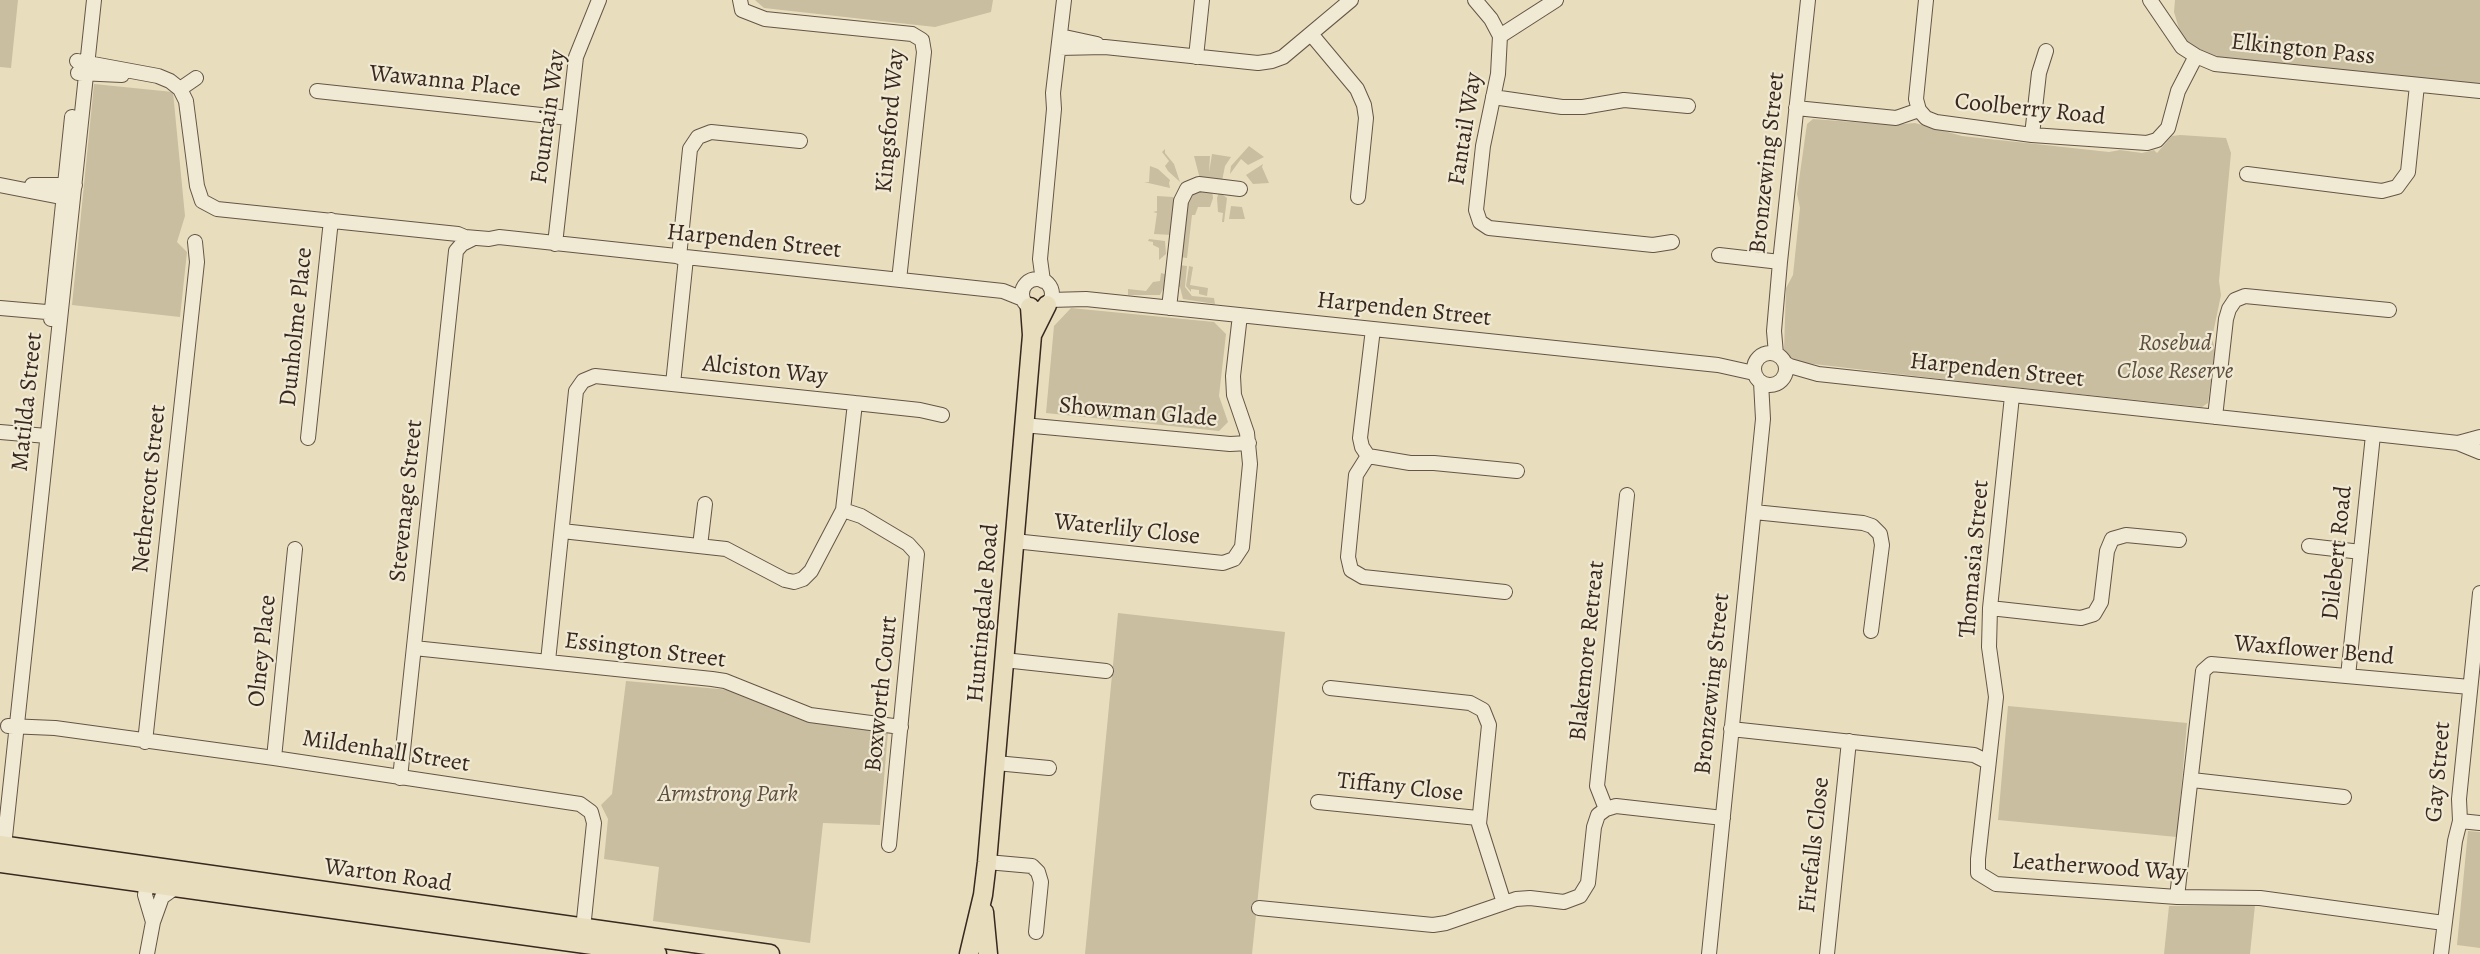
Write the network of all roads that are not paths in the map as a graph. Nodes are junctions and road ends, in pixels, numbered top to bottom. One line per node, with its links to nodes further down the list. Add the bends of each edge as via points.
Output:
1 (85, 0): 20 (street, Matilda Street)
2 (94, 0): 20 (street, Matilda Street)
3 (599, 0): 30 (street, Fountain Way, via 576,57)
4 (1064, 0): 16 (street)
5 (1072, 0): 16 (street)
6 (1202, 0): 19 (street)
7 (1351, 0): 14 (street)
8 (1475, 0): 15 (street)
9 (1556, 0): 15 (street)
10 (1808, 0): 28 (street, Bronzewing Street)
11 (1926, 0): 29 (street, Coolberry Road, via 1916,99)
12 (2150, 0): 18 (street, Elkington Pass, via 2182,46)
13 (739, 9): 48 (street, Kingsford Way, via 765,19 912,34 921,40 924,52)
14 (1311, 34): 19 (street, via 1272,61); 37 (street, via 1357,89 1364,105)
15 (1500, 36): 26 (street, Fantail Way)
16 (1063, 42): 19 (street); 49 (street)
17 (2046, 51): 31 (street, via 2039,73)
18 (2196, 56): 22 (street, Elkington Pass, via 2215,64); 31 (street, Coolberry Road, via 2178,91 2168,128 2157,140 2138,144)
19 (1196, 57)
20 (81, 67): 23 (street, via 158,76); 36 (street, Matilda Street)
21 (196, 78): 23 (street)
22 (2417, 85): 25 (street, Elkington Pass); 33 (street, via 2408,172 2397,187 2382,191)
23 (180, 88): 38 (street, Harpenden Street, via 186,101 202,201 217,208)
24 (317, 91): 30 (street, Wawanna Place)
25 (2480, 91)
26 (1493, 97): 27 (street, via 1562,107 1624,100); 43 (street, Fantail Way, via 1476,210 1480,222 1489,228 1653,245)
27 (1688, 106)
28 (1796, 108): 29 (street, via 1896,118); 47 (street, Bronzewing Street)
29 (1919, 110): 31 (street, Coolberry Road, via 1936,122)
30 (569, 117): 44 (street, Fountain Way)
31 (2032, 135)
32 (800, 141): 46 (street, via 694,133)
33 (2247, 174)
34 (6, 186): 36 (street)
35 (1240, 189): 54 (street, via 1199,184 1186,189 1181,201)
36 (70, 192): 56 (street, Matilda Street)
37 (1358, 197)
38 (331, 220): 39 (street, Harpenden Street); 73 (street, Dunholme Place)
39 (458, 234): 40 (street, Harpenden Street, via 465,230); 41 (street, Harpenden Street)
40 (499, 237): 41 (street, Harpenden Street); 44 (street, Harpenden Street)
41 (474, 238): 94 (street, Stevenage Street, via 456,251)
42 (195, 242): 104 (street, Nethercott Street)
43 (1672, 243)
44 (555, 244): 46 (street, Harpenden Street)
45 (1719, 255): 47 (street)
46 (682, 257): 48 (street, Harpenden Street); 62 (street)
47 (1780, 262): 59 (street, Bronzewing Street, via 1774,331)
48 (899, 280): 50 (street, Harpenden Street)
49 (1037, 282): 50 (street, Harpenden Street); 51 (street, Harpenden Street); 52 (street, via 1051,292); 52 (street, via 1022,290)
50 (1003, 291): 52 (street, Harpenden Street)
51 (1086, 299): 52 (street, Harpenden Street); 54 (street, Harpenden Street)
52 (1037, 303): 68 (main road, Huntingdale Road)
53 (0, 308): 56 (street)
54 (1169, 308): 57 (street, Harpenden Street)
55 (2389, 310): 66 (street, via 2245,296 2235,300 2226,319)
56 (56, 313): 70 (street, Matilda Street)
57 (1240, 315): 58 (street, Harpenden Street); 74 (street, Waterlily Close, via 1234,395)
58 (1372, 329): 59 (street, Harpenden Street, via 1718,365); 77 (street, via 1360,438)
59 (1766, 365): 60 (street, Harpenden Street, via 1790,366); 61 (street, via 1786,374); 61 (street, Harpenden Street, via 1772,385); 67 (street, Bronzewing Street)
60 (1818, 374): 61 (street, Harpenden Street); 63 (street, Harpenden Street)
61 (1781, 381): 67 (street, Bronzewing Street)
62 (673, 384): 64 (street, Alciston Way); 83 (street, Alciston Way, via 579,376)
63 (2012, 396): 66 (street, Harpenden Street); 92 (street, Thomasia Street)
64 (855, 403): 65 (street, Alciston Way); 81 (street)
65 (942, 415)
66 (2215, 417): 71 (street, Harpenden Street)
67 (1763, 419): 82 (street, Bronzewing Street)
68 (1023, 425): 74 (street, Showman Glade); 85 (main road, Huntingdale Road)
69 (0, 432): 70 (street)
70 (43, 435): 101 (street, Matilda Street)
71 (2373, 435): 75 (street, Harpenden Street); 89 (street, Dilebert Road)
72 (2480, 437): 75 (street, Harpenden Street)
73 (308, 438)
74 (1249, 443): 85 (street, Waterlily Close, via 1238,565)
75 (2458, 443): 76 (street, Harpenden Street)
76 (2480, 452)
77 (1368, 456): 78 (street); 90 (street, via 1356,475 1348,557 1352,570 1363,577)
78 (1517, 471)
79 (1627, 495): 115 (street, Blakemore Retreat, via 1597,786)
80 (705, 504): 86 (street)
81 (843, 510): 86 (street, via 811,571 794,582 726,549); 102 (street, Boxworth Court, via 920,544)
82 (1754, 512): 93 (street, via 1863,523 1880,534 1882,545); 103 (street, Bronzewing Street)
83 (562, 531): 86 (street); 96 (street, Alciston Way)
84 (2180, 540): 92 (street, via 2126,535 2112,539 2101,602 2094,614 2081,618)
85 (1014, 541): 95 (main road, Huntingdale Road)
86 (700, 546)
87 (2309, 546): 89 (street)
88 (295, 549): 106 (street, Olney Place)
89 (2361, 552): 98 (street, Dilebert Road)
90 (1505, 592)
91 (2480, 593): 99 (street, Gay Street)
92 (1990, 609): 107 (street, Thomasia Street, via 1989,647 1996,698)
93 (1871, 631)
94 (414, 648): 96 (street, Essington Street); 110 (street, Stevenage Street)
95 (1004, 660): 97 (street); 108 (main road, Huntingdale Road)
96 (548, 661): 102 (street, Essington Street, via 725,681 810,715)
97 (1106, 671)
98 (2348, 676): 99 (street, Waxflower Bend); 111 (street, Waxflower Bend, via 2211,664 2203,671)
99 (2470, 687): 118 (street, Gay Street, via 2458,807)
100 (1330, 688): 116 (street, via 1470,703 1483,710 1489,725)
101 (13, 722): 104 (street, Mildenhall Street, via 35,720 55,728); 112 (street, Matilda Street); 120 (street, Matilda Street, via 5,837)
102 (902, 727): 121 (street, Boxworth Court)
103 (1731, 729): 105 (street); 117 (street, Bronzewing Street)
104 (145, 741): 106 (street, Mildenhall Street)
105 (1849, 741): 107 (street, via 1974,755); 142 (street, Firefalls Close)
106 (274, 758): 110 (street, Mildenhall Street)
107 (1988, 762): 129 (street, Leatherwood Way, via 1978,873 1996,884)
108 (996, 763): 109 (street); 122 (main road, Huntingdale Road)
109 (1049, 768)
110 (400, 778): 134 (street, Mildenhall Street, via 580,804 591,812 594,823)
111 (2192, 780): 113 (street); 129 (street, Waxflower Bend)
112 (0, 795)
113 (2344, 796)
114 (1318, 802): 116 (street, Tiffany Close)
115 (1606, 809): 117 (street, via 1616,806); 130 (street, via 1593,827 1588,884 1580,896 1564,902 1530,898)
116 (1478, 818): 130 (street)
117 (1723, 818): 141 (street, Bronzewing Street)
118 (2460, 821): 119 (street); 133 (street, Gay Street)
119 (2480, 823)
120 (0, 845): 124 (street, via 9,859); 125 (main road, Warton Road)
121 (889, 845)
122 (987, 862): 128 (main road, Huntingdale Road); 135 (street, via 1032,866 1038,872 1041,882)
123 (0, 863): 124 (main road, Warton Road)
124 (26, 867): 125 (main road, Warton Road)
125 (127, 872): 126 (main road, Warton Road)
126 (148, 874): 127 (main road, Warton Road); 132 (street, via 145,895)
127 (188, 883): 132 (street, via 162,897); 134 (main road, Warton Road); 137 (main road, Warton Road)
128 (983, 895): 139 (main road, Huntingdale Road); 140 (main road, Huntingdale Road)
129 (2178, 897): 133 (street, Leatherwood Way, via 2260,898)
130 (1504, 903): 131 (street, via 1433,925)
131 (1258, 908)
132 (153, 922): 136 (street)
133 (2444, 923): 143 (street, Gay Street)
134 (583, 928): 138 (main road, Warton Road)
135 (1036, 932)
136 (147, 954)
137 (657, 954)
138 (770, 954)
139 (969, 954)
140 (988, 954)
141 (1709, 954)
142 (1827, 954)
143 (2441, 954)

